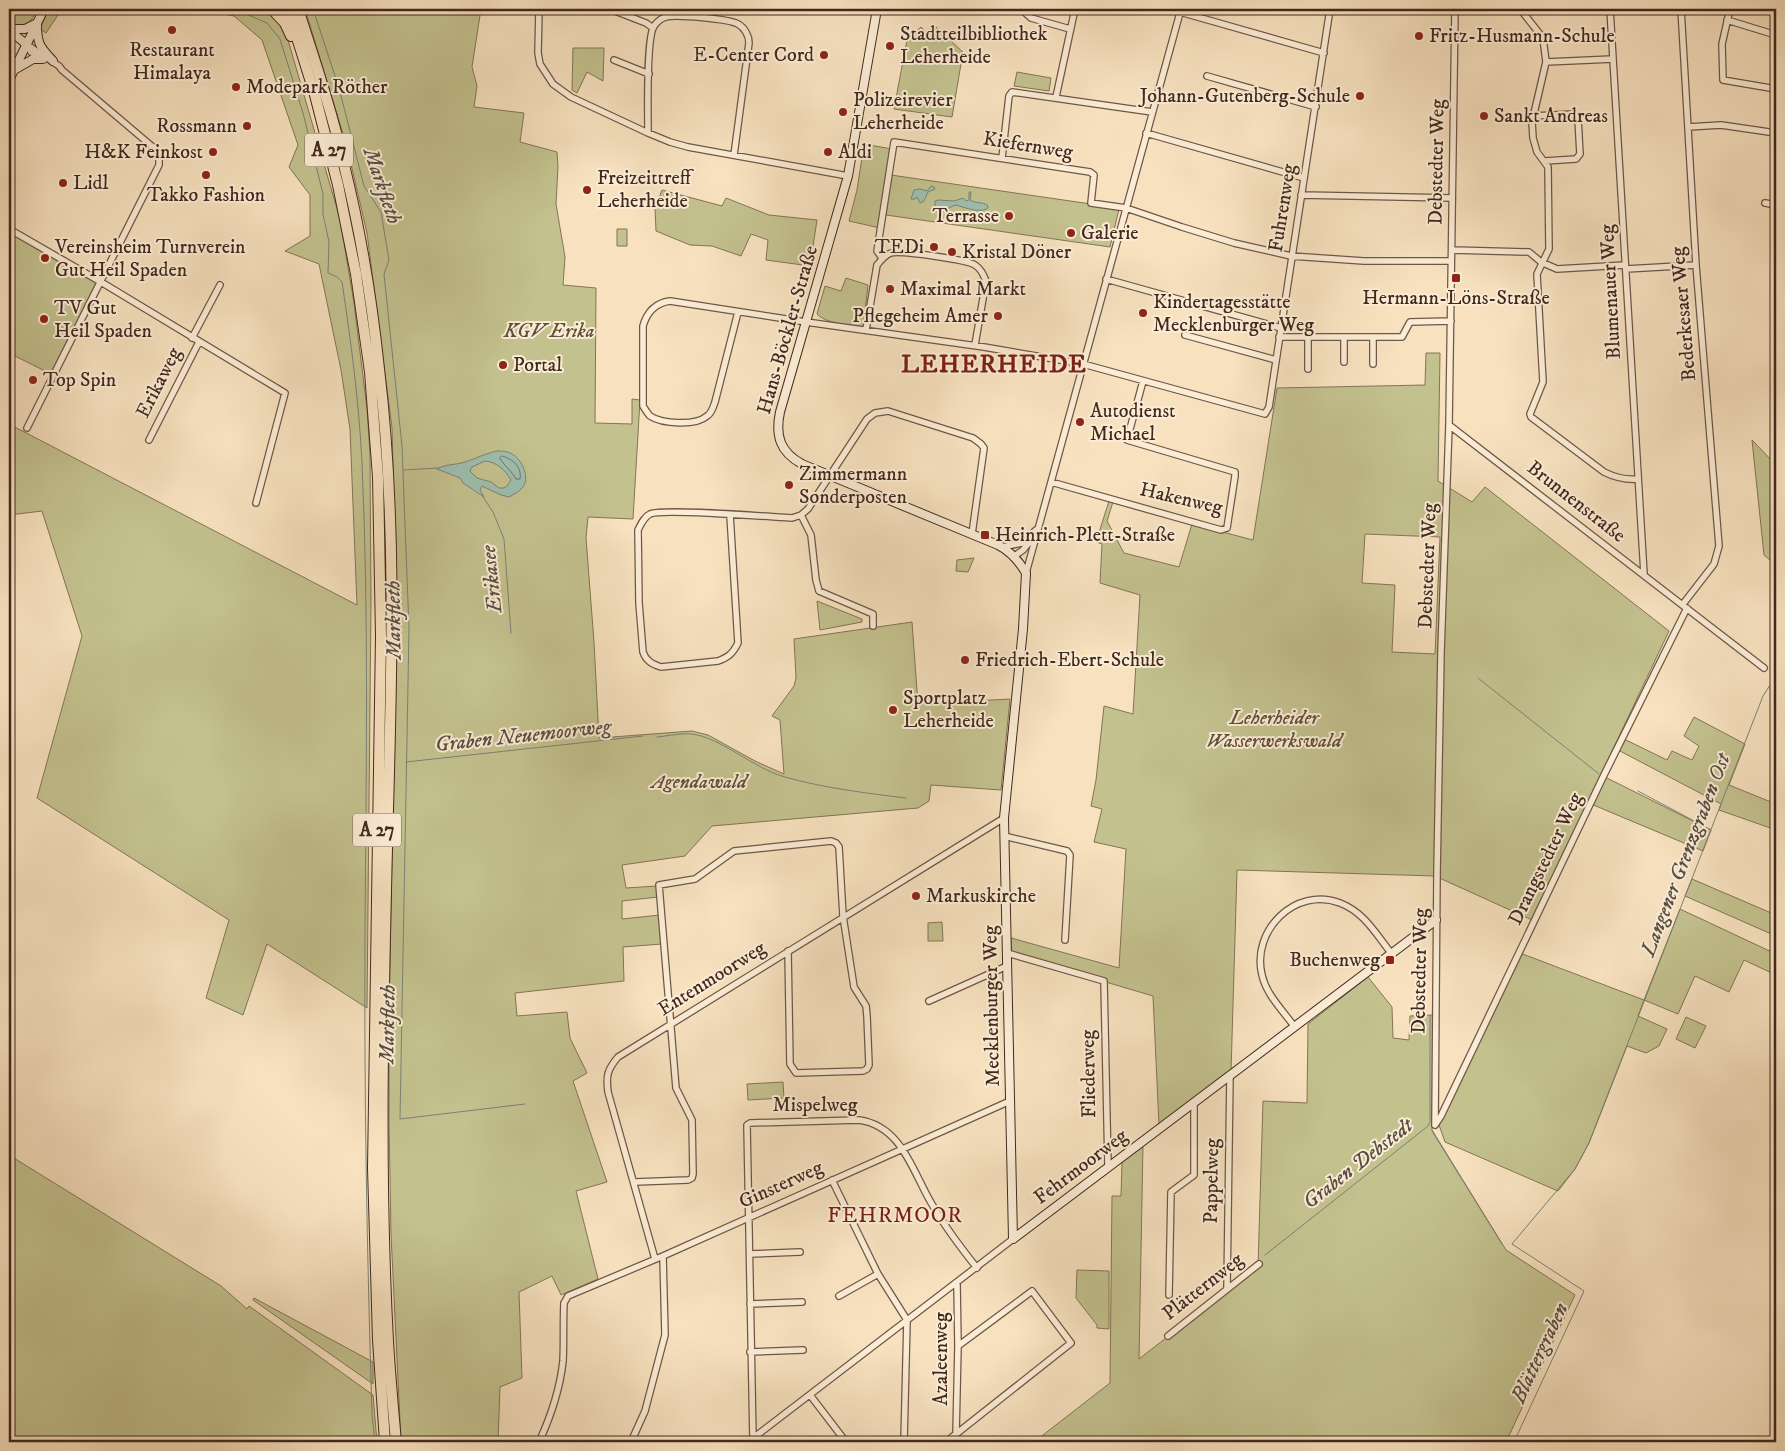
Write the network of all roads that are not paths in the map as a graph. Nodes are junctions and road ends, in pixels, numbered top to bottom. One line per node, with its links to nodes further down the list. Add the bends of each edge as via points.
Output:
1 (44, 9): 18 (street)
2 (272, 9): 35 (highway, via 289,29 304,74)
3 (288, 9): 35 (highway, A 27)
4 (298, 9): 149 (highway, A 27, via 345,168 362,254 380,369 388,472 391,635 383,1172 388,1340)
5 (539, 9): 42 (street, via 540,64 553,84 572,97)
6 (877, 9): 48 (street, Hans-Böckler-Straße)
7 (1021, 9): 20 (street, via 1031,18)
8 (1075, 9): 20 (street)
9 (1330, 9): 24 (street, Fuhrenweg)
10 (1455, 9): 51 (street, Debstedter Weg)
11 (1520, 9): 29 (street, via 1543,38)
12 (1610, 9): 26 (street, Blumenauer Weg)
13 (1681, 9): 41 (street, Bederkesaer Weg)
14 (1730, 9): 17 (street)
15 (1180, 10): 24 (street); 39 (street, Mecklenburger Weg)
16 (615, 11): 19 (street)
17 (1727, 20): 22 (street); 36 (street, via 1721,53 1723,80)
18 (37, 22): 21 (street, via 25,29); 23 (street); 28 (street, via 39,45)
19 (653, 28): 32 (street); 45 (street, via 662,18 674,16 732,21 747,33 749,43)
20 (1070, 29): 37 (street)
21 (9, 30): 23 (street)
22 (1776, 35)
23 (26, 44): 25 (street, via 31,52); 28 (street); 30 (street)
24 (1324, 53): 38 (street, Fuhrenweg)
25 (43, 59): 30 (street, via 33,59); 31 (street)
26 (1613, 59): 29 (street); 62 (street, Blumenauer Weg)
27 (614, 60): 32 (street)
28 (53, 61): 31 (street)
29 (1546, 62): 40 (street)
30 (14, 70): 34 (street)
31 (62, 70): 64 (street, via 144,139 159,157)
32 (649, 74): 42 (street)
33 (1207, 76): 38 (street)
34 (9, 80)
35 (312, 82): 148 (highway, A 27, via 356,274 370,372 378,477 381,636 373,1168 378,1340)
36 (1776, 89)
37 (1056, 97): 39 (street); 46 (street, via 1012,92)
38 (1316, 107): 49 (street, Fuhrenweg)
39 (1152, 112): 43 (street, Mecklenburger Weg)
40 (1533, 116): 47 (street, via 1533,138 1537,152); 47 (street, via 1574,114 1578,119 1578,157)
41 (1688, 127): 44 (street, via 1721,125); 61 (street, Bederkesaer Weg)
42 (648, 133): 45 (street, via 688,147)
43 (1146, 133): 49 (street); 54 (street, Mecklenburger Weg)
44 (1776, 133)
45 (734, 155): 48 (street)
46 (1002, 158): 54 (street, Kiefernweg, via 1090,172 1094,174 1091,202); 58 (street, Kiefernweg, via 894,142 877,251)
47 (1545, 161): 60 (street, via 1548,167 1549,249)
48 (848, 176): 68 (street, Hans-Böckler-Straße)
49 (1304, 178): 50 (street, Fuhrenweg)
50 (1301, 196): 51 (street); 57 (street, Fuhrenweg)
51 (1452, 198): 56 (street, Debstedter Weg)
52 (1765, 203): 53 (street)
53 (1776, 205)
54 (1126, 208): 57 (street); 63 (street, Mecklenburger Weg)
55 (9, 230): 64 (street)
56 (1452, 250): 59 (street, Debstedter Weg); 60 (street, via 1529,252)
57 (1291, 256): 59 (street, via 1364,261); 69 (street, Fuhrenweg)
58 (882, 258): 70 (street, via 877,265); 78 (street, via 900,252 970,262 979,267 986,281)
59 (1451, 261): 67 (street, Debstedter Weg)
60 (1541, 262): 62 (street, via 1557,269); 89 (street, via 1537,274 1542,382 1531,417 1604,472 1626,480)
61 (1696, 265): 62 (street); 102 (street, Bederkesaer Weg, via 1719,546 1714,564)
62 (1626, 267): 89 (street, Blumenauer Weg)
63 (1106, 279): 69 (street); 81 (street, Mecklenburger Weg)
64 (101, 282): 76 (street); 86 (street)
65 (220, 285): 76 (street, Erikaweg)
66 (738, 312): 66 (street, via 670,301 652,308 644,326 643,406 649,415 660,420 691,423 710,414); 68 (street)
67 (1451, 321): 75 (street, via 1410,322 1402,337); 85 (street, Debstedter Weg)
68 (806, 322): 70 (street); 88 (street, Hans-Böckler-Straße, via 780,412 778,433 790,456)
69 (1281, 328): 72 (street, Fuhrenweg)
70 (866, 330): 78 (street)
71 (1185, 335): 79 (street)
72 (1279, 337): 73 (street); 79 (street, Fuhrenweg)
73 (1308, 337): 74 (street); 83 (street)
74 (1344, 337): 75 (street); 80 (street)
75 (1373, 337): 82 (street)
76 (192, 338): 77 (street)
77 (199, 342): 87 (street, Erikaweg); 91 (street, via 285,393)
78 (975, 345): 81 (street)
79 (1276, 360): 84 (street, Fuhrenweg, via 1269,407 1266,413 1261,414)
80 (1344, 362)
81 (1083, 364): 84 (street); 90 (street, Mecklenburger Weg)
82 (1373, 364)
83 (1308, 370)
84 (1143, 381): 90 (street, Hakenweg, via 1127,440 1234,472 1227,528 1221,530)
85 (1449, 425): 100 (street, Brunnenstraße); 108 (street, Debstedter Weg)
86 (27, 428)
87 (149, 440)
88 (831, 476): 93 (street); 95 (street, Hans-Böckler-Straße); 95 (street, via 867,420 876,413 888,411 973,438 984,448)
89 (1638, 480): 100 (street, Blumenauer Weg)
90 (1051, 482): 94 (street, Mecklenburger Weg)
91 (256, 503)
92 (730, 515): 92 (street, via 659,512 643,520 638,530 639,611 643,652 652,664 661,667 718,661 734,652 738,643); 93 (street, via 792,518)
93 (801, 515): 103 (street, via 811,535 819,591 872,614)
94 (1038, 529): 96 (street, Mecklenburger Weg); 97 (street, via 1022,543); 98 (street, Mecklenburger Weg, via 1023,550)
95 (972, 534): 97 (street, Hans-Böckler-Straße)
96 (1034, 543): 98 (street, via 1022,555); 99 (street, Mecklenburger Weg)
97 (1002, 547): 98 (street, Hans-Böckler-Straße)
98 (1014, 556): 99 (street, Hans-Böckler-Straße); 101 (street, Mecklenburger Weg)
99 (1026, 572): 101 (street, Mecklenburger Weg)
100 (1644, 574): 102 (street, Brunnenstraße)
101 (1026, 592): 105 (street, Mecklenburger Weg)
102 (1685, 606): 104 (street, Brunnenstraße); 120 (street, Drangstedter Weg)
103 (872, 626)
104 (1764, 668)
105 (1004, 818): 106 (street, Mecklenburger Weg); 107 (street, Entenmoorweg)
106 (1004, 836): 109 (street, via 1067,850 1070,855); 111 (street, Mecklenburger Weg)
107 (843, 916): 110 (street, Entenmoorweg); 110 (street, via 854,987 866,1006 868,1016 869,1065 863,1071 796,1073 793,1070 790,1064); 115 (street, via 839,847 831,841 734,851 695,879 659,884)
108 (1436, 920): 112 (street, Fehrmoorweg); 120 (street, Debstedter Weg)
109 (1065, 940)
110 (788, 951): 115 (street, Entenmoorweg)
111 (1007, 953): 113 (street, Mecklenburger Weg); 122 (street, Fliederweg, via 1104,981)
112 (1391, 953): 116 (street, Fehrmoorweg); 116 (street, via 1367,921 1339,903 1307,901 1281,914 1263,941 1260,965 1267,988)
113 (1007, 966): 114 (street); 118 (street, Mecklenburger Weg)
114 (929, 1001)
115 (671, 1024): 124 (street, Entenmoorweg, via 618,1056 610,1066 607,1078 608,1092); 124 (street, via 676,1088 692,1120 693,1174 688,1180)
116 (1294, 1026): 117 (street, Fehrmoorweg)
117 (1230, 1075): 119 (street, Fehrmoorweg); 135 (street, Pappelweg)
118 (1010, 1102): 121 (street, Ginsterweg); 126 (street, Mecklenburger Weg)
119 (1194, 1103): 122 (street, Fehrmoorweg); 136 (street, via 1194,1174 1171,1192)
120 (1435, 1125)
121 (903, 1148): 123 (street, Ginsterweg); 125 (street, Mispelweg, via 887,1131 872,1122 750,1123 747,1125); 132 (street, Mispelweg, via 932,1205 956,1243)
122 (1108, 1166): 126 (street, Fehrmoorweg)
123 (832, 1180): 125 (street, Ginsterweg); 133 (street)
124 (634, 1182): 130 (street, Entenmoorweg)
125 (749, 1217): 128 (street); 129 (street, Ginsterweg)
126 (1013, 1239): 132 (street, Fehrmoorweg)
127 (800, 1252): 128 (street)
128 (750, 1254): 139 (street)
129 (663, 1256): 130 (street, Ginsterweg); 151 (street, via 664,1335 645,1411)
130 (655, 1259): 150 (street, Ginsterweg, via 565,1299 563,1362 552,1412)
131 (1259, 1264): 135 (street, Plätternweg)
132 (977, 1268): 134 (street, Fehrmoorweg)
133 (878, 1274): 137 (street); 140 (street)
134 (957, 1284): 140 (street, Fehrmoorweg); 142 (street, Azaleenweg)
135 (1227, 1288): 141 (street, Plätternweg)
136 (1169, 1295)
137 (840, 1296)
138 (802, 1302): 139 (street)
139 (750, 1304): 144 (street)
140 (907, 1320): 145 (street, Fehrmoorweg); 153 (street)
141 (1168, 1336)
142 (958, 1346): 146 (street, Azaleenweg); 146 (street, via 1032,1291 1071,1343)
143 (803, 1350): 144 (street)
144 (750, 1352): 147 (street)
145 (810, 1395): 147 (street, Fehrmoorweg); 152 (street)
146 (956, 1434): 154 (street)
147 (750, 1440)
148 (385, 1442)
149 (396, 1442)
150 (539, 1442)
151 (631, 1442)
152 (846, 1442)
153 (904, 1442)
154 (946, 1442)

